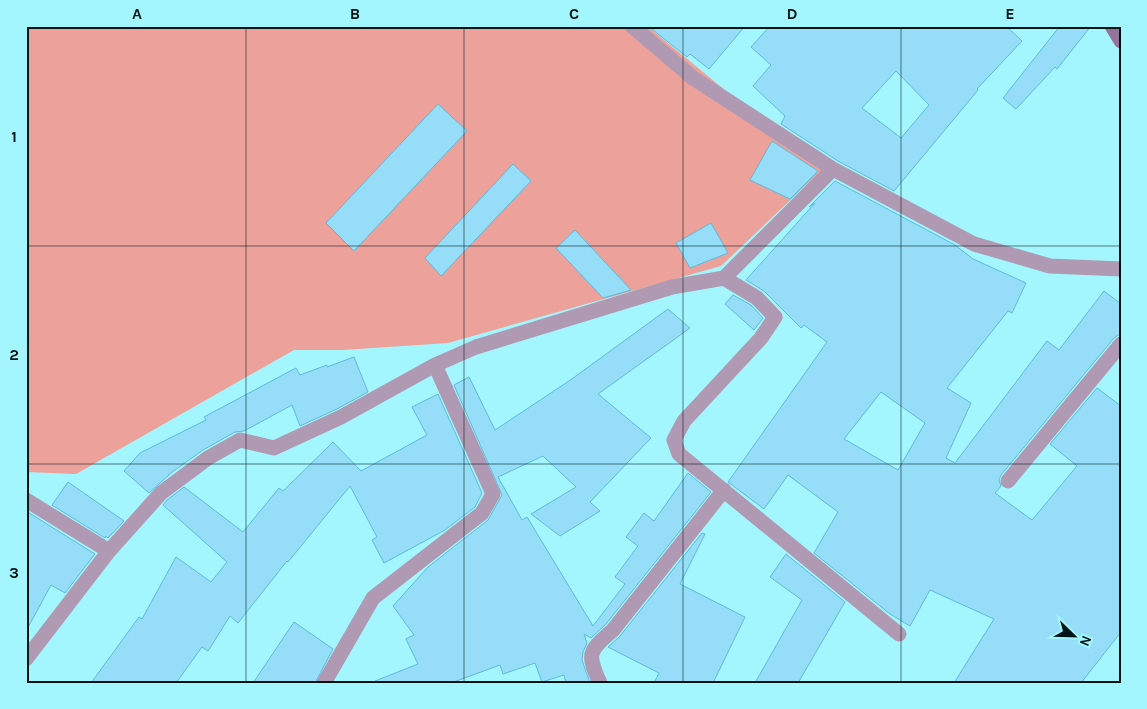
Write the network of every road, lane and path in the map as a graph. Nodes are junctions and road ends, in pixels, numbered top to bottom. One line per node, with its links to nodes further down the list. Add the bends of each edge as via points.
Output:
1 (632, 26): 4 (street, via 693,78)
2 (1112, 26): 3 (street)
3 (1121, 41)
4 (833, 170): 5 (street, via 974,244 1050,266); 6 (street)
5 (1121, 269)
6 (724, 278): 8 (street, via 672,287 594,310 476,348); 10 (street, via 757,298 775,317 760,338 684,421 674,440 679,454)
7 (1121, 344): 9 (street)
8 (435, 365): 12 (street, via 341,417 274,448 240,440 208,458 162,493); 15 (street, via 493,494 482,512 373,598)
9 (1008, 481)
10 (724, 490): 13 (street); 16 (street, via 614,630 594,646 591,662)
11 (26, 500): 12 (street)
12 (109, 551): 14 (street)
13 (899, 634)
14 (26, 659)
15 (324, 683)
16 (600, 683)

